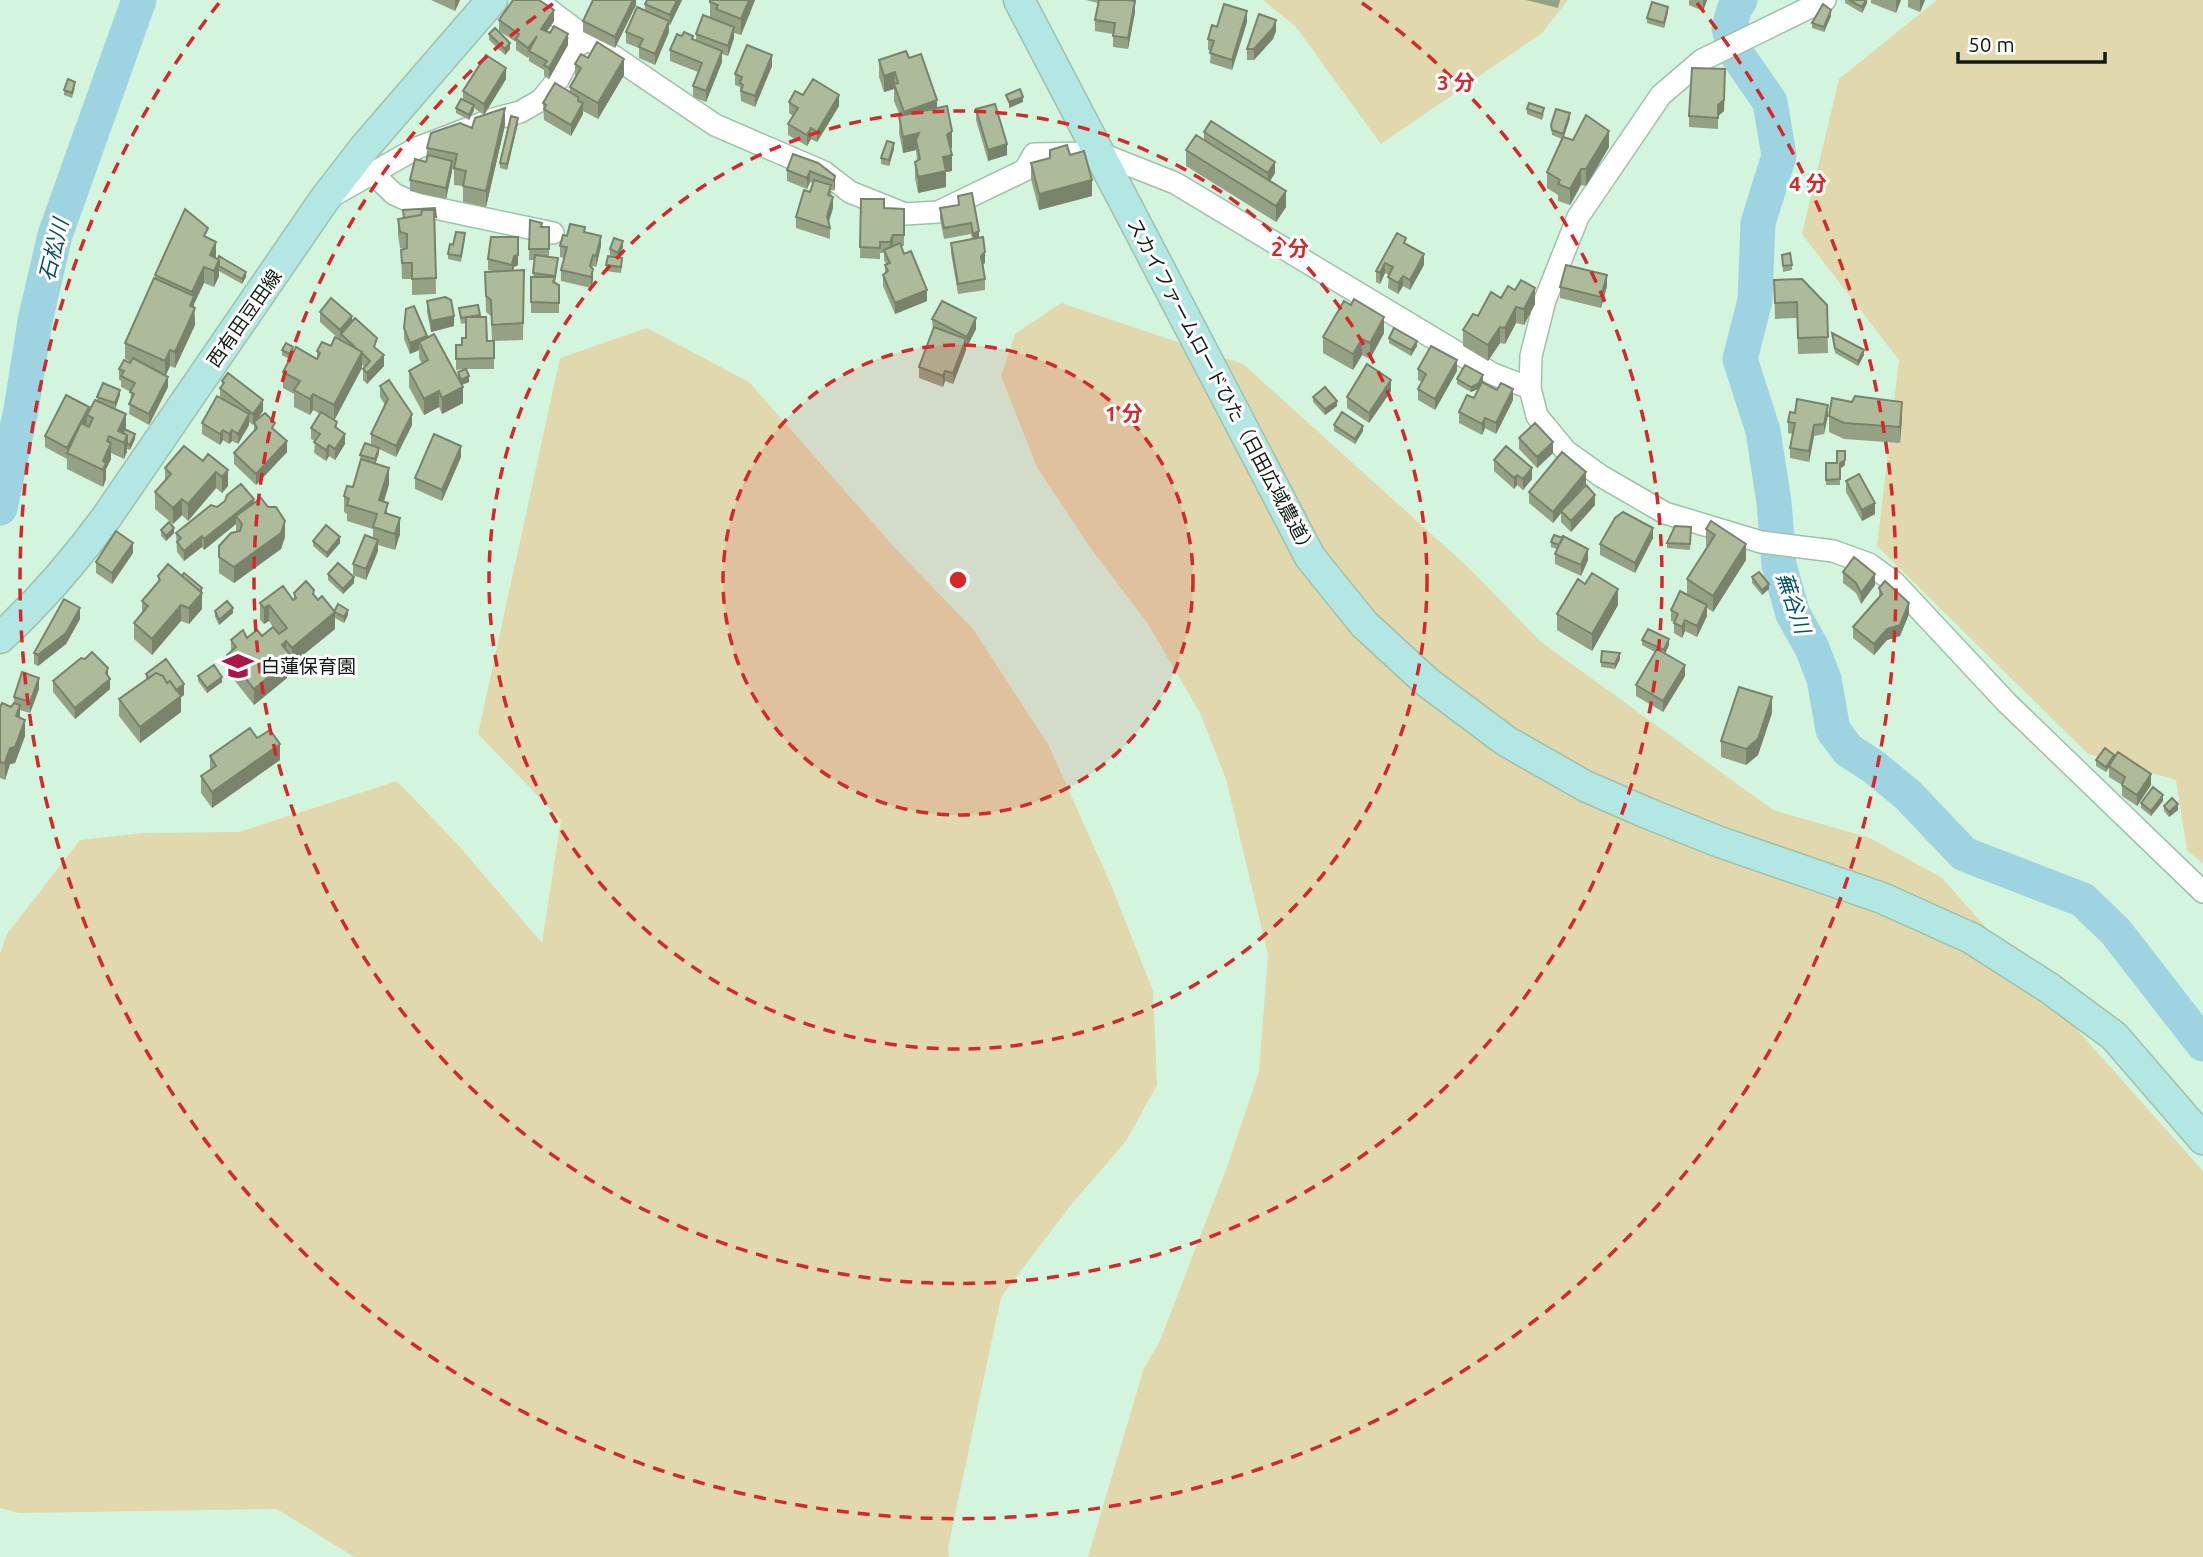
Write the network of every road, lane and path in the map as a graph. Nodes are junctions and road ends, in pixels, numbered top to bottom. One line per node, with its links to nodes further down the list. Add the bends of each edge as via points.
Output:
1 (492, 0): 8 (street, 西有田豆田線)
2 (536, 0): 5 (street)
3 (1019, 0): 6 (street, スカイファームロードひた（日田広域農道）)
4 (1825, 0): 10 (street, via 1702,60 1661,94 1578,217 1545,300 1531,356)
5 (588, 40): 6 (street, via 715,125 824,172 850,192 905,214 939,212 1025,170 1034,154); 7 (street, via 575,47 541,100 520,112 417,148)
6 (1099, 153): 10 (street, via 1175,183 1493,374); 13 (street, スカイファームロードひた（日田広域農道）, via 1310,557 1364,624 1427,682 1506,741 1585,786 1717,841 1882,898 1971,938 2115,1036)
7 (372, 173): 8 (street); 9 (street, via 394,194 416,204)
8 (324, 200): 11 (street, 西有田豆田線, via 70,567)
9 (553, 233)
10 (1530, 388): 12 (street, via 1537,416 1566,451 1665,513 1761,542 1833,551 1869,564 1894,582 2007,703)
11 (0, 638)
12 (2203, 892)
13 (2203, 1139)

